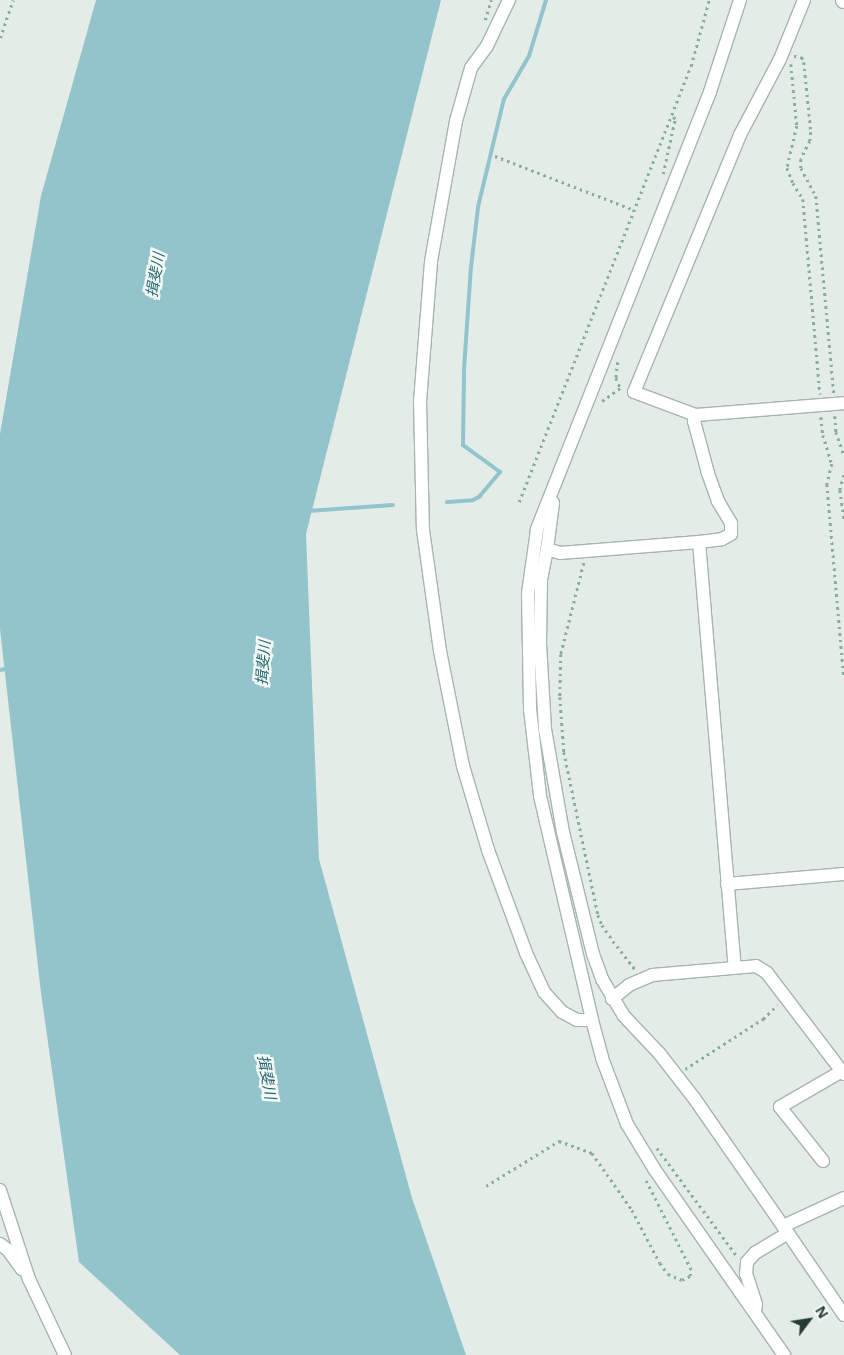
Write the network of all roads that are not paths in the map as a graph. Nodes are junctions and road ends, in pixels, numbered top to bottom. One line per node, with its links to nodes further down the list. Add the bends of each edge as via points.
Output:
1 (509, 0): 13 (street, via 487,46 471,68 456,121 431,262 420,401 423,530 440,651 461,757 488,850 544,992 562,1012 577,1020)
2 (740, 0): 6 (street, via 710,92)
3 (804, 0): 5 (street, via 780,60 740,135 634,392)
4 (839, 404): 5 (street)
5 (696, 415): 7 (street, via 694,421 708,473 718,501 731,523 731,534 722,539)
6 (548, 498): 8 (street, via 553,503); 13 (street, via 537,530 528,593 530,709 540,796)
7 (699, 542): 8 (street, via 560,553); 10 (street)
8 (547, 550): 12 (street, via 541,580 540,644 545,729 563,832 593,954)
9 (844, 874): 10 (street)
10 (726, 884): 11 (street)
11 (735, 968): 12 (street, via 652,975 629,985); 14 (street, via 756,966 767,972)
12 (612, 999): 18 (street, via 676,1075)
13 (592, 1020): 21 (street, via 602,1058 627,1124)
14 (843, 1072): 15 (street, via 780,1107)
15 (823, 1161)
16 (0, 1190): 20 (street)
17 (844, 1198): 18 (street)
18 (785, 1230): 21 (street, via 747,1262 746,1274 756,1304); 22 (street)
19 (0, 1244): 20 (street)
20 (29, 1279): 23 (street)
21 (755, 1314): 24 (street)
22 (844, 1315)
23 (65, 1355)
24 (784, 1355)

